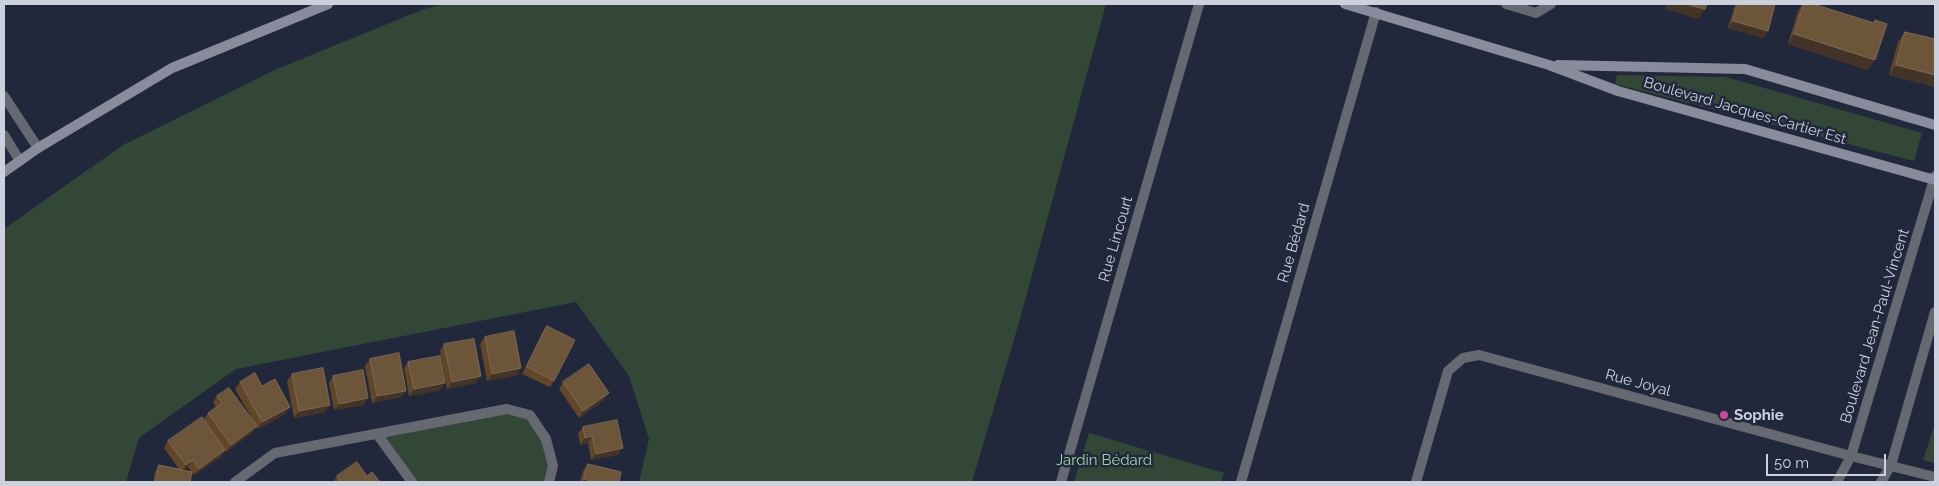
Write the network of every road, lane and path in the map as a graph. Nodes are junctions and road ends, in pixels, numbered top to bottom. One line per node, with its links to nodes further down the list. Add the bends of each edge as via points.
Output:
1 (328, 4): 11 (main road, via 172,68)
2 (1199, 4): 23 (street, Rue Lincourt)
3 (1345, 4): 6 (main road, Boulevard Jacques-Cartier Est)
4 (1506, 4): 5 (street, via 1536,13)
5 (1551, 5)
6 (1376, 12): 7 (main road, Boulevard Jacques-Cartier Est); 24 (street, Rue Bédard)
7 (1549, 65): 9 (main road, Boulevard Jacques-Cartier Est, via 1745,69); 14 (main road, Boulevard Jacques-Cartier Est, via 1618,91)
8 (4, 96): 11 (street)
9 (1935, 125)
10 (4, 134): 12 (street)
11 (38, 148): 12 (main road)
12 (20, 161): 13 (main road)
13 (4, 172)
14 (1935, 178): 17 (street, Boulevard Jean-Paul-Vincent)
15 (1935, 312): 18 (street)
16 (377, 434): 20 (street, via 275,453); 21 (street); 22 (street, via 507,408 530,415 546,439 553,466)
17 (1851, 456): 18 (street, Rue Joyal); 25 (street, Rue Joyal, via 1479,355 1463,358 1448,371); 26 (street, Boulevard Jean-Paul-Vincent)
18 (1891, 465): 19 (street, Rue Joyal); 27 (street)
19 (1935, 477)
20 (235, 482)
21 (412, 482)
22 (549, 482)
23 (1061, 482)
24 (1242, 482)
25 (1416, 482)
26 (1837, 482)
27 (1881, 482)

